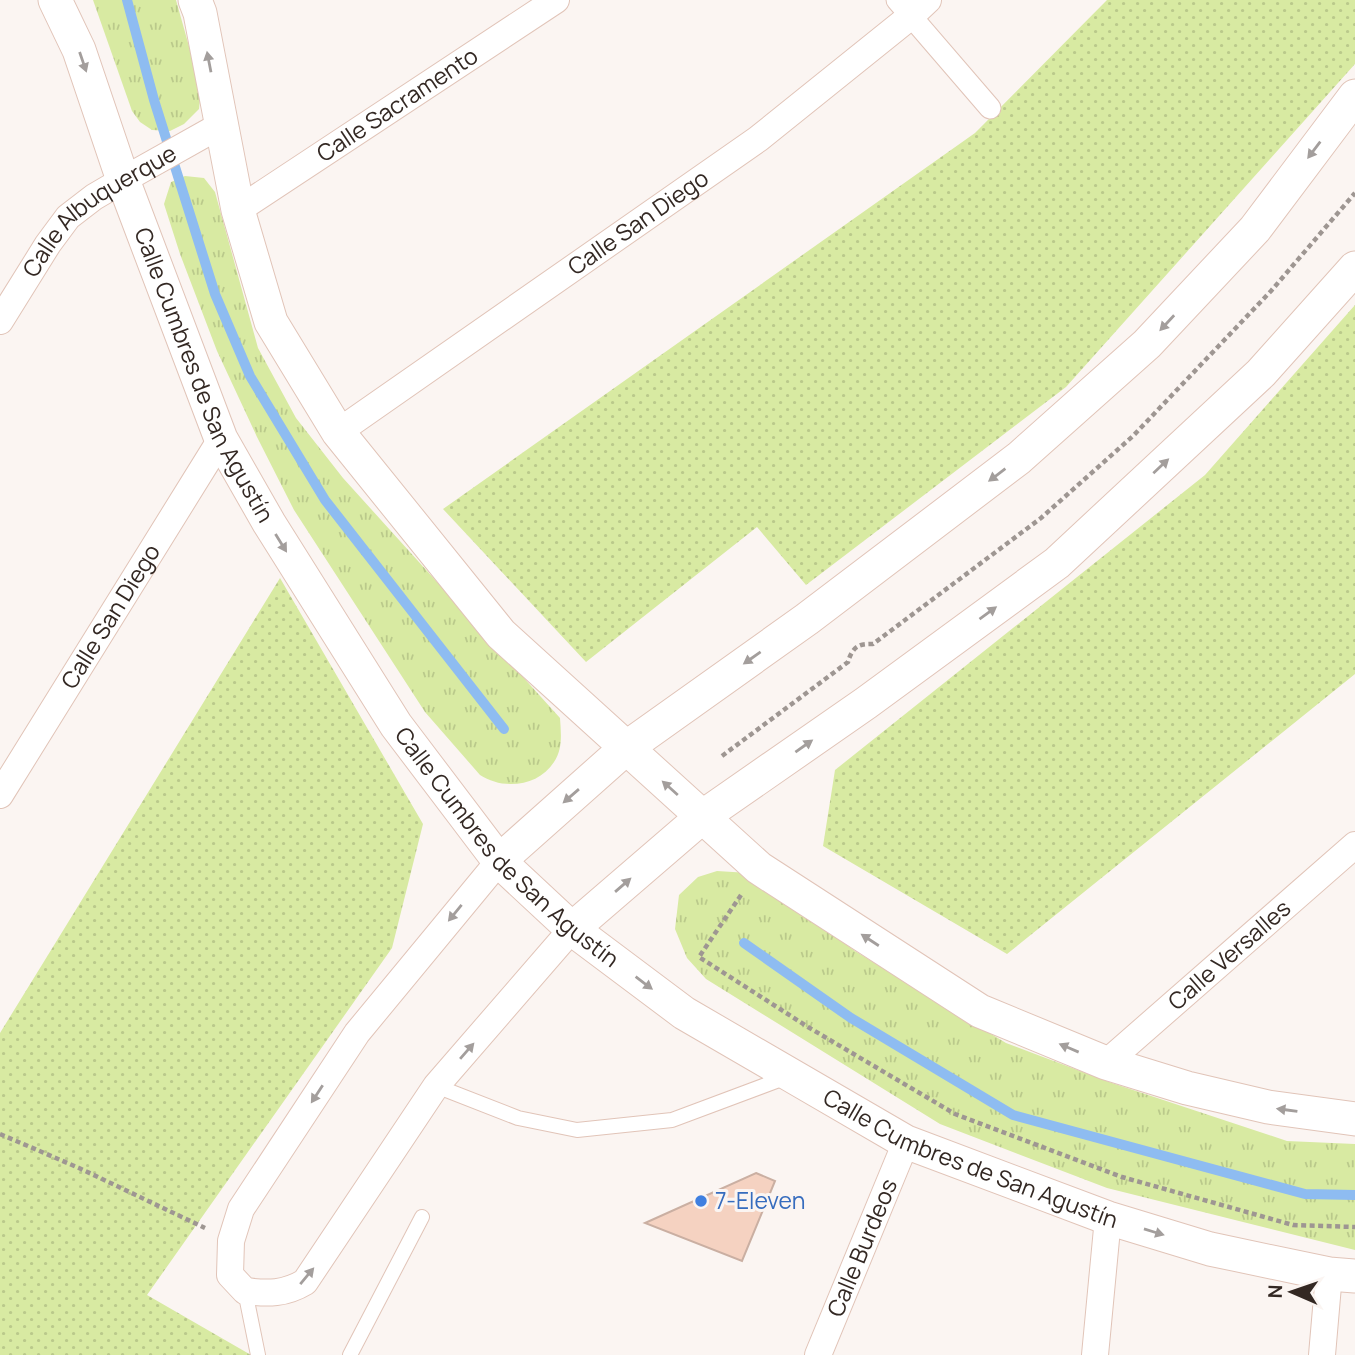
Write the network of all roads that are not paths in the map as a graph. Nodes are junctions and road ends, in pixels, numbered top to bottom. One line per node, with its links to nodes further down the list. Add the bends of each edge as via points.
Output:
1 (55, 0): 8 (street, Calle Cumbres de San Agustín, one-way to 8, via 79,50)
2 (195, 0): 7 (street, one-way to 2)
3 (556, 0): 9 (street, Calle Sacramento)
4 (912, 5): 6 (street); 12 (street, Calle San Diego, via 758,139)
5 (1355, 96): 14 (street, one-way to 14, via 1255,229 1147,344 1019,458 807,619)
6 (990, 108)
7 (221, 125): 8 (street, Calle Albuquerque); 9 (street)
8 (123, 180): 11 (street, Calle Albuquerque, via 68,217); 13 (street, Calle Cumbres de San Agustín)
9 (238, 210): 12 (street, via 271,323)
10 (1355, 268): 16 (street, one-way to 10, via 1057,563 1261,373)
11 (0, 321)
12 (338, 432): 14 (street, via 501,634)
13 (221, 439): 15 (street, Calle San Diego); 18 (street, Calle Cumbres de San Agustín, one-way to 18, via 396,725)
14 (626, 748): 16 (street, one-way to 14); 18 (street, one-way to 18)
15 (0, 795)
16 (702, 817): 19 (street, one-way to 16); 20 (street, one-way to 16, via 980,1011 759,868)
17 (1355, 845): 20 (street, Calle Versalles)
18 (499, 861): 19 (street, Calle Cumbres de San Agustín); 28 (street, one-way to 28, via 357,1033 241,1209 231,1241 230,1275)
19 (572, 929): 21 (street, Calle Cumbres de San Agustín, one-way to 21, via 684,1013); 22 (street, one-way to 19)
20 (1106, 1063): 23 (street, one-way to 20, via 1268,1107)
21 (792, 1076): 22 (lane, via 671,1120 577,1130 518,1118); 24 (street, Calle Cumbres de San Agustín)
22 (436, 1086): 28 (street, one-way to 22, via 268,1294 292,1290 305,1282)
23 (1355, 1119)
24 (906, 1142): 26 (street, Calle Cumbres de San Agustín); 31 (street, Calle Burdeos)
25 (422, 1217): 30 (lane)
26 (1108, 1218): 27 (street, Calle Cumbres de San Agustín, one-way to 27, via 1210,1249); 32 (street)
27 (1342, 1275): 33 (street)
28 (245, 1291): 29 (lane)
29 (258, 1355)
30 (350, 1355)
31 (818, 1355)
32 (1095, 1355)
33 (1322, 1355)

